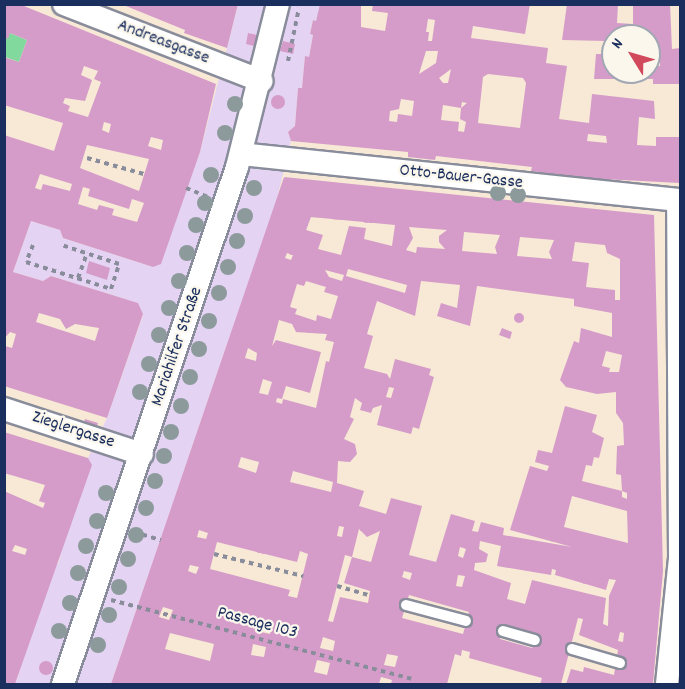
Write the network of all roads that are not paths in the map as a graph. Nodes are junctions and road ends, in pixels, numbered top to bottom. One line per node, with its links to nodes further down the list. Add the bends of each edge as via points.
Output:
1 (64, 4): 3 (street, Andreasgasse)
2 (278, 4): 3 (street, Mariahilfer Straße)
3 (262, 81): 4 (street, Mariahilfer Straße)
4 (241, 154): 5 (street, Otto-Bauer-Gasse); 8 (street, Mariahilfer Straße)
5 (680, 200): 6 (street)
6 (679, 358): 15 (street, via 680,558)
7 (4, 409): 8 (street, Zieglergasse)
8 (142, 454): 16 (street, Mariahilfer Straße)
9 (406, 605): 10 (lane)
10 (466, 621)
11 (503, 631): 12 (lane)
12 (535, 639)
13 (572, 649): 14 (lane)
14 (620, 663)
15 (668, 670)
16 (63, 684)

